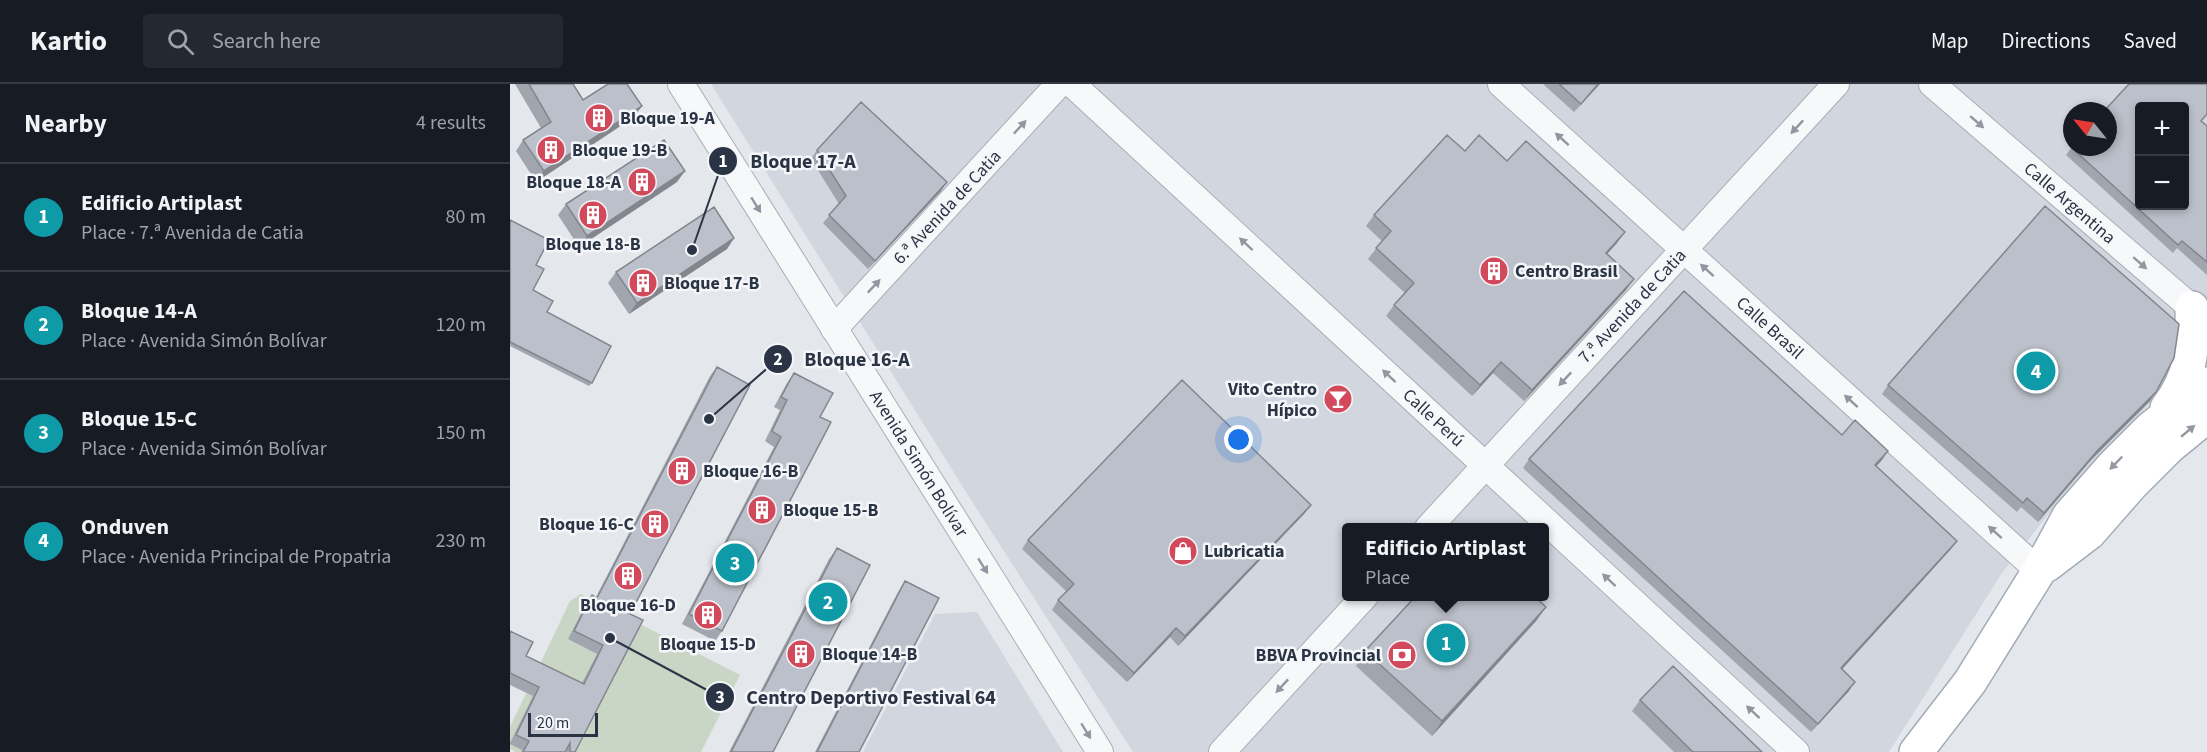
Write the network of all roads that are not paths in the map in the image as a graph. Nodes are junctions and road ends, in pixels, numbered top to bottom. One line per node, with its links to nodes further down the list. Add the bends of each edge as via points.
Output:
1 (1059, 84): 9 (street, 6.ª Avenida de Catia, one-way to 1)
2 (1072, 84): 13 (street, Calle Perú, one-way to 2)
3 (1501, 84): 7 (street, Calle Brasil, one-way to 3)
4 (1836, 84): 7 (street, 7.ª Avenida de Catia, one-way to 7)
5 (1932, 84): 8 (street, Calle Argentina, one-way to 8)
6 (689, 88): 9 (street, Avenida Simón Bolívar, one-way to 9, via 714,139)
7 (1684, 250): 13 (street, 7.ª Avenida de Catia, one-way to 13); 17 (street, Calle Brasil, one-way to 7)
8 (2200, 315): 12 (main road, via 2186,373 2175,398)
9 (834, 329): 19 (street, Avenida Simón Bolívar, one-way to 19)
10 (2207, 384): 12 (main road)
11 (2207, 416): 17 (main road, one-way to 11, via 2089,533 2169,447)
12 (2151, 428): 17 (main road, one-way to 17, via 2069,516)
13 (1485, 465): 14 (street, 7.ª Avenida de Catia); 15 (street, Calle Perú, one-way to 13)
14 (1433, 523)
15 (1548, 523)
16 (1549, 524): 21 (street, Calle Perú, one-way to 16)
17 (2039, 571): 22 (main road, via 1970,682)
18 (1361, 601): 20 (street, one-way to 20)
19 (1100, 752)
20 (1222, 752)
21 (1796, 752)
22 (1916, 752)

